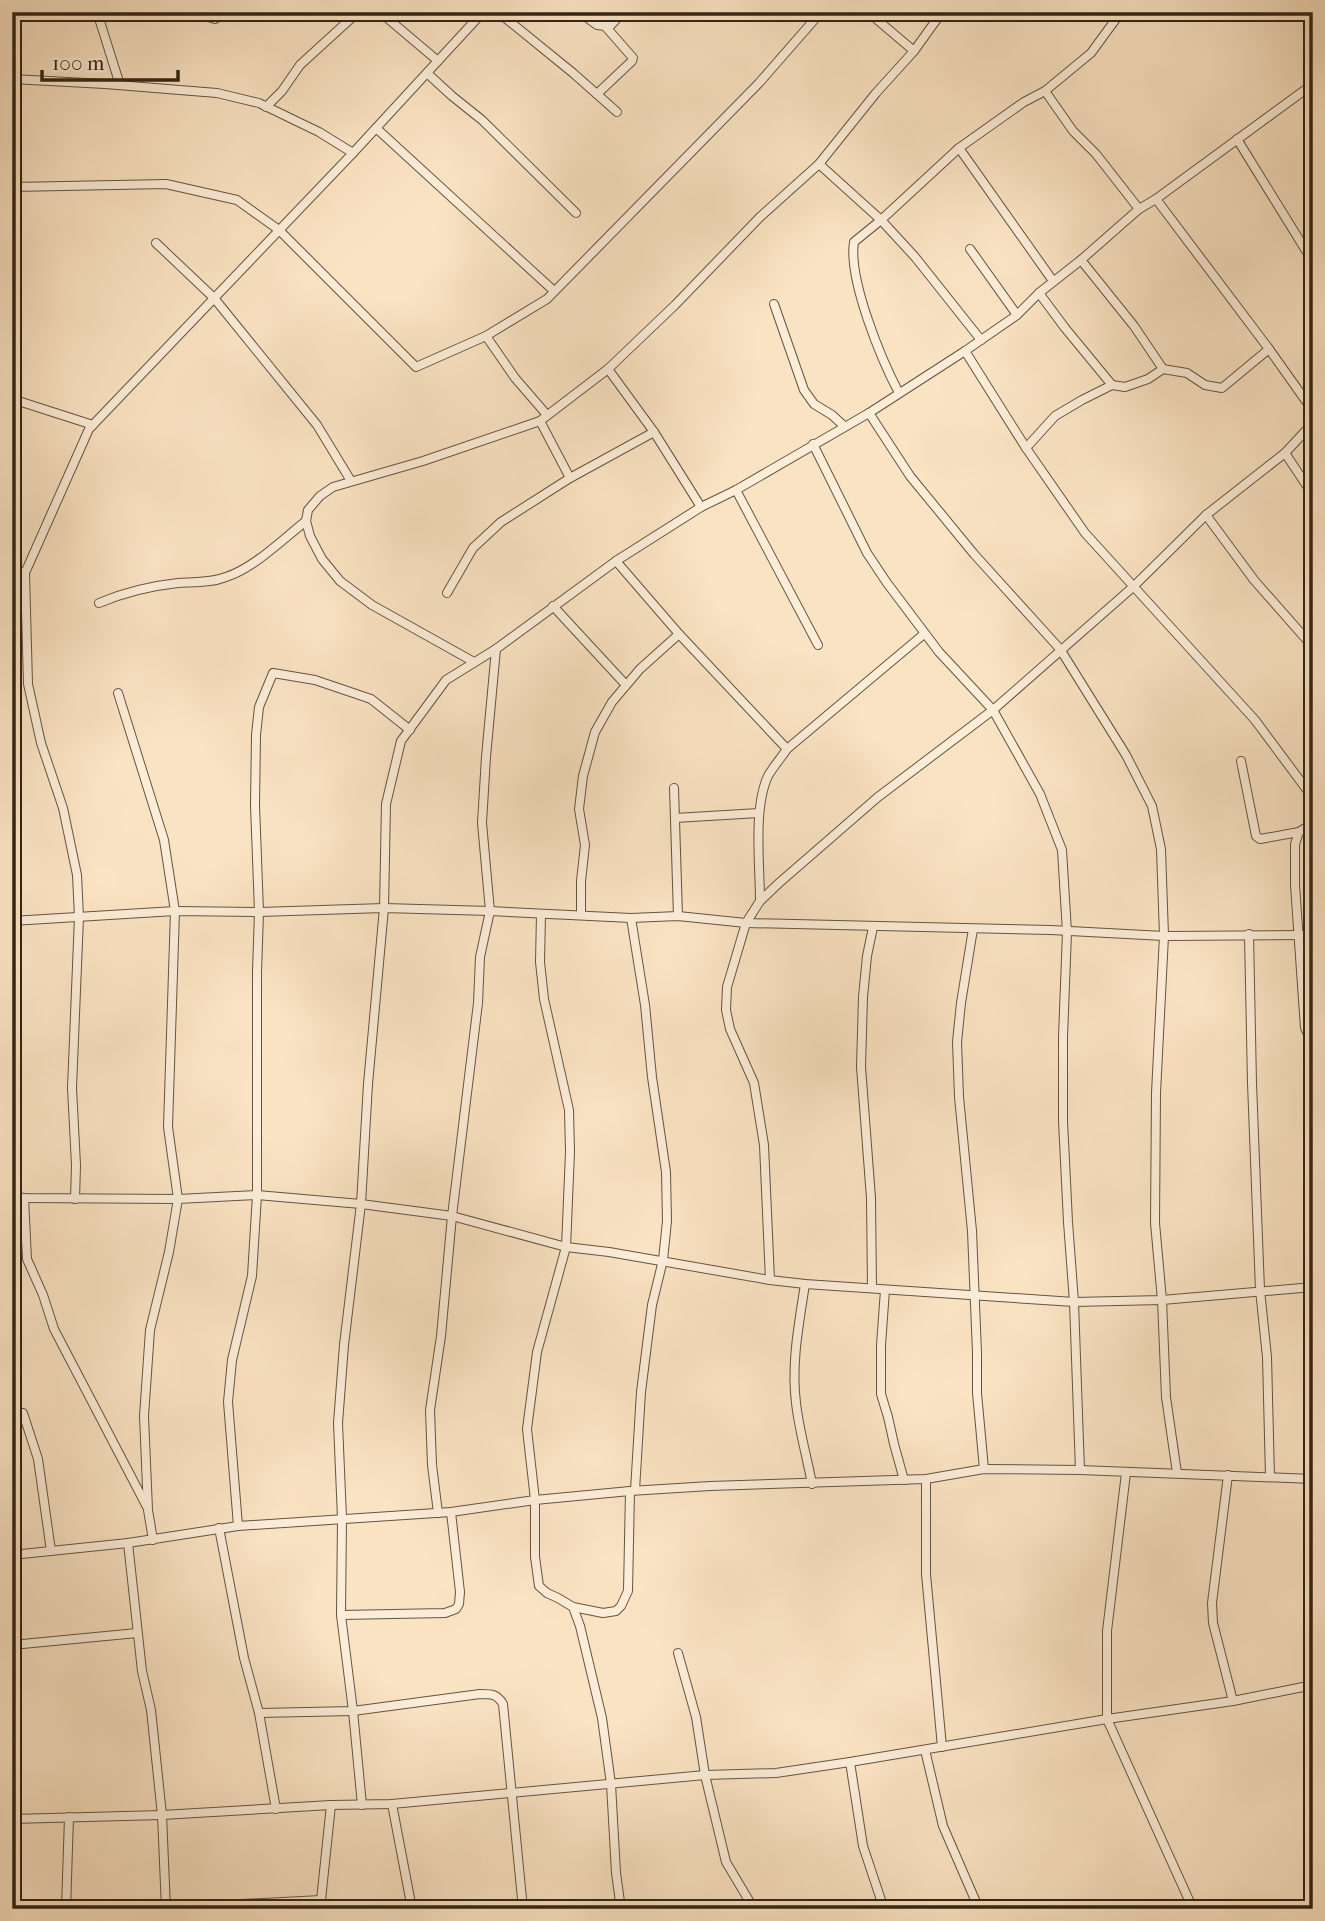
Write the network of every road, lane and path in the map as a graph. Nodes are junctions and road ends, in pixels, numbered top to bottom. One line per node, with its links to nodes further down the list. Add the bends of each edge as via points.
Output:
1 (97, 12): 19 (street)
2 (197, 12): 3 (street, via 215,19)
3 (226, 12)
4 (358, 12): 23 (street, via 300,65)
5 (380, 12): 16 (street)
6 (483, 12): 16 (street)
7 (498, 12): 22 (street)
8 (579, 12): 14 (street)
9 (623, 12): 14 (street)
10 (821, 12): 41 (street, via 759,83)
11 (868, 12): 15 (street)
12 (943, 12): 15 (street)
13 (1121, 12): 21 (street, via 1091,54)
14 (605, 26): 22 (street, via 633,58)
15 (914, 51): 29 (street)
16 (438, 61): 17 (street)
17 (427, 73): 25 (street); 33 (street)
18 (12, 79): 19 (street)
19 (120, 85): 23 (street, via 216,93)
20 (1311, 89): 26 (street)
21 (1045, 92): 27 (street); 32 (street)
22 (597, 94): 24 (street)
23 (266, 107): 28 (street)
24 (617, 112)
25 (376, 128): 28 (street); 41 (street)
26 (1237, 139): 31 (street); 39 (street)
27 (959, 148): 34 (street); 40 (street)
28 (353, 153): 35 (street)
29 (819, 164): 34 (street); 50 (street)
30 (12, 187): 35 (street, via 166,184 237,200)
31 (1156, 199): 32 (street); 48 (street)
32 (1139, 209): 38 (street)
33 (576, 213)
34 (881, 220): 47 (street); 53 (street, via 854,242 852,253 863,302)
35 (279, 230): 43 (street); 46 (street, via 416,366)
36 (156, 243): 43 (street)
37 (970, 249): 45 (street)
38 (1081, 260): 40 (street); 51 (street)
39 (1313, 262)
40 (1053, 281): 42 (street)
41 (554, 291): 46 (street)
42 (1039, 293): 45 (street); 52 (street)
43 (214, 298): 59 (street); 66 (street, via 317,425)
44 (774, 304): 60 (street, via 804,390 814,404)
45 (1017, 314): 47 (street)
46 (486, 336): 57 (street)
47 (981, 340): 49 (street)
48 (1269, 349): 51 (street, via 1222,388 1205,385 1187,373); 55 (street)
49 (965, 351): 53 (street); 63 (street)
50 (608, 369): 57 (street); 61 (street)
51 (1163, 369): 52 (street, via 1125,387)
52 (1112, 385): 63 (street, via 1055,416)
53 (899, 393): 56 (street)
54 (12, 399): 59 (street)
55 (1313, 411)
56 (869, 413): 60 (street); 84 (street, via 918,486)
57 (543, 418): 65 (street); 66 (street)
58 (1313, 423): 64 (street)
59 (93, 425): 74 (street)
60 (844, 426): 62 (street)
61 (654, 432): 65 (street); 69 (street)
62 (813, 444): 67 (street); 80 (street, via 867,553)
63 (1026, 448): 75 (street, via 1085,533)
64 (1285, 453): 68 (street); 70 (street)
65 (570, 478): 76 (street, via 490,530 473,548)
66 (351, 481): 71 (street, via 320,496)
67 (736, 490): 69 (street); 81 (street)
68 (1313, 495)
69 (701, 507): 72 (street)
70 (1206, 515): 75 (street); 82 (street, via 1254,580)
71 (306, 521): 77 (street, via 228,577 143,588); 85 (street, via 322,559 340,581 372,605)
72 (616, 561): 78 (street); 79 (street)
73 (12, 570): 74 (street)
74 (25, 573): 106 (street, via 28,684 77,875)
75 (1133, 587): 84 (street); 93 (street, via 1255,720)
76 (447, 593)
77 (99, 603)
78 (553, 606): 83 (street); 86 (street)
79 (679, 634): 86 (street); 90 (street)
80 (924, 634): 88 (street); 90 (street)
81 (818, 645)
82 (1313, 647)
83 (496, 649): 85 (street); 101 (street, via 482,823)
84 (1060, 649): 88 (street); 116 (street, via 1152,806 1161,849)
85 (474, 662): 89 (street, via 446,680)
86 (626, 685): 104 (street, via 596,732 583,776 579,809 585,845)
87 (118, 693): 100 (street, via 164,840)
88 (993, 710): 98 (street, via 878,797); 112 (street, via 1040,794 1062,850)
89 (410, 730): 99 (street, via 401,741 386,804); 102 (street, via 371,699 315,680 273,673 259,707 257,736)
90 (787, 749): 94 (street, via 768,776)
91 (1241, 761): 97 (street, via 1256,836)
92 (674, 788): 95 (street)
93 (1313, 798)
94 (760, 813): 95 (street); 98 (street)
95 (675, 818): 105 (street)
96 (1313, 823): 97 (street)
97 (1299, 832): 114 (street, via 1295,844)
98 (761, 901): 109 (street)
99 (384, 908): 101 (street); 102 (street); 123 (street)
100 (175, 911): 102 (street); 106 (street); 122 (street, via 168,1127)
101 (490, 911): 103 (street); 124 (street, via 480,957)
102 (259, 912): 118 (street)
103 (541, 915): 104 (street); 125 (street, via 544,999 569,1110)
104 (581, 915): 107 (street)
105 (678, 916): 107 (street); 109 (street)
106 (79, 917): 108 (street); 121 (street, via 72,1088)
107 (631, 918): 126 (street, via 666,1171)
108 (12, 921)
109 (747, 923): 110 (street); 127 (street, via 727,987 726,1010 754,1083 764,1145)
110 (873, 927): 111 (street); 130 (street, via 863,997 861,1067)
111 (973, 929): 112 (street); 133 (street, via 957,1042)
112 (1066, 932): 116 (street); 135 (street, via 1063,1121)
113 (1249, 934): 114 (street); 116 (street); 132 (street)
114 (1298, 934): 115 (street); 117 (street, via 1304,1028)
115 (1313, 935)
116 (1164, 936): 134 (street, via 1155,1210)
117 (1313, 1044)
118 (257, 1195): 122 (street); 123 (street); 154 (street, via 252,1276 232,1360 229,1402)
119 (12, 1196): 120 (street)
120 (24, 1198): 121 (street); 149 (street, via 27,1259 54,1329)
121 (75, 1199): 122 (street)
122 (178, 1199): 149 (street, via 150,1330 144,1416)
123 (361, 1204): 124 (street); 153 (street, via 338,1423)
124 (452, 1216): 125 (street); 151 (street, via 442,1336 430,1410)
125 (566, 1247): 126 (street); 148 (street, via 537,1352 527,1429)
126 (663, 1261): 127 (street); 147 (street, via 652,1305)
127 (770, 1280): 128 (street)
128 (805, 1284): 130 (street); 146 (street, via 794,1372)
129 (1313, 1287): 132 (street)
130 (872, 1288): 131 (street)
131 (885, 1290): 133 (street); 145 (street, via 881,1394)
132 (1260, 1290): 134 (street); 142 (street)
133 (975, 1296): 135 (street); 137 (street)
134 (1162, 1300): 135 (street); 140 (street, via 1166,1397)
135 (1074, 1302): 138 (street)
136 (23, 1413): 158 (street, via 38,1460)
137 (984, 1469): 138 (street); 143 (street)
138 (1080, 1470): 139 (street)
139 (1126, 1473): 140 (street); 170 (street, via 1107,1631)
140 (1177, 1474): 141 (street)
141 (1228, 1475): 142 (street); 167 (street, via 1212,1604)
142 (1270, 1478): 144 (street)
143 (926, 1479): 145 (street); 171 (street, via 926,1574)
144 (1313, 1479)
145 (904, 1480): 146 (street)
146 (812, 1483): 147 (street)
147 (632, 1491): 148 (street); 161 (street, via 625,1599 615,1611)
148 (535, 1500): 150 (street); 161 (street, via 539,1586)
149 (148, 1510): 156 (street)
150 (451, 1512): 151 (street); 162 (street, via 460,1592 456,1609)
151 (438, 1513): 153 (street)
152 (1313, 1516): 160 (street)
153 (342, 1518): 154 (street); 162 (street)
154 (238, 1526): 155 (street)
155 (219, 1528): 156 (street); 169 (street)
156 (153, 1540): 157 (street)
157 (128, 1543): 158 (street); 163 (street)
158 (51, 1551): 159 (street)
159 (12, 1555)
160 (1312, 1575)
161 (573, 1608): 175 (street, via 602,1718)
162 (341, 1615): 168 (street)
163 (137, 1633): 164 (street); 181 (street)
164 (12, 1645)
165 (678, 1653): 174 (street, via 696,1717)
166 (1313, 1685): 167 (street)
167 (1233, 1701): 170 (street)
168 (354, 1711): 169 (street); 176 (street, via 480,1694 499,1697); 179 (street)
169 (259, 1713): 180 (street)
170 (1107, 1719): 171 (street); 194 (street)
171 (942, 1747): 172 (street)
172 (925, 1750): 173 (street); 193 (street, via 943,1826)
173 (849, 1762): 174 (street, via 776,1773); 192 (street, via 863,1846)
174 (705, 1775): 175 (street); 191 (street, via 726,1863)
175 (611, 1784): 176 (street); 190 (street)
176 (512, 1793): 177 (street); 189 (street)
177 (392, 1804): 179 (street); 188 (street)
178 (331, 1805): 179 (street); 180 (street); 184 (street)
179 (362, 1805)
180 (276, 1809): 181 (street)
181 (162, 1815): 182 (street); 187 (street)
182 (69, 1817): 183 (street); 186 (street)
183 (12, 1819)
184 (322, 1904): 187 (street)
185 (1313, 1905): 195 (street)
186 (65, 1909)
187 (166, 1909)
188 (412, 1909)
189 (523, 1909)
190 (621, 1909)
191 (754, 1909)
192 (884, 1909)
193 (979, 1909)
194 (1193, 1909)
195 (1276, 1909)

